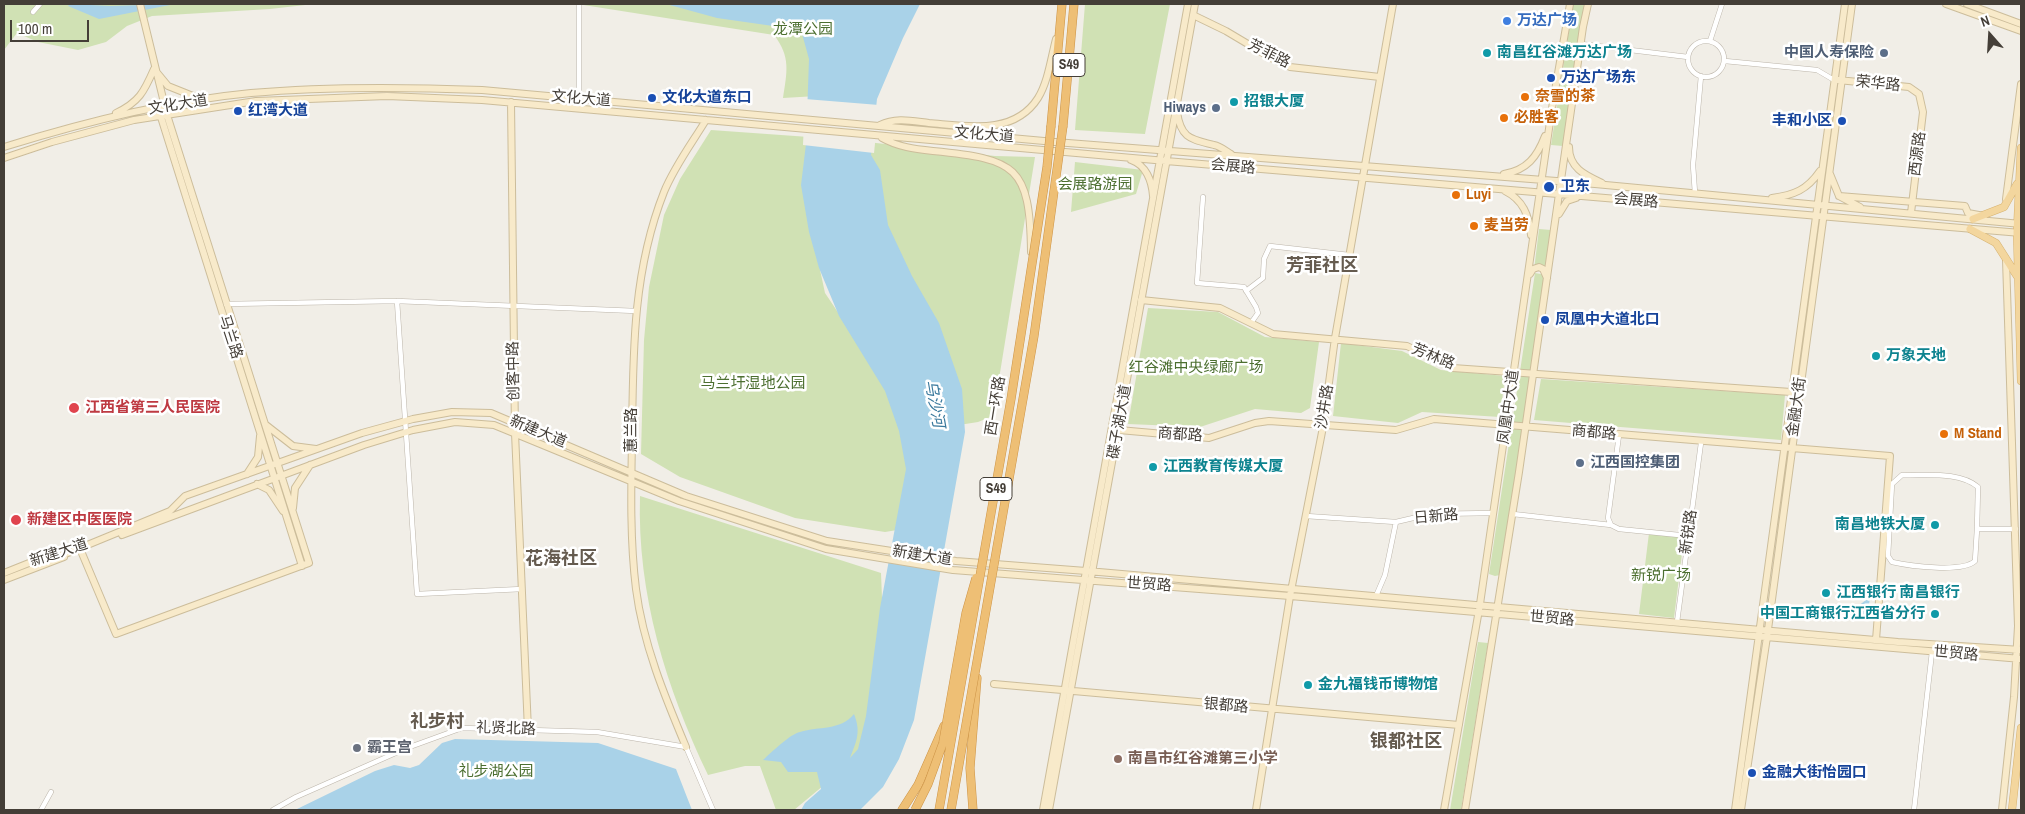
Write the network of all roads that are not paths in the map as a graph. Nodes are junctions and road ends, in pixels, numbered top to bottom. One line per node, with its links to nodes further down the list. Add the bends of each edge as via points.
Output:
1 (40, 4): 16 (street)
2 (140, 4): 25 (main road)
3 (579, 4): 31 (street)
4 (1062, 4): 18 (highway, 西一环路 / S49)
5 (1074, 4): 152 (highway, 西一环路 / S49, bridge, via 1044,278)
6 (1188, 4): 45 (main road, 碟子湖大道)
7 (1195, 4): 17 (main road, 碟子湖大道)
8 (1393, 4): 27 (main road, 沙井路)
9 (1570, 4): 41 (main road, 凤凰中大道)
10 (1588, 4): 22 (main road, 凤凰中大道)
11 (1722, 4): 21 (street)
12 (1845, 4): 28 (main road, 金融大街)
13 (1852, 4): 28 (main road, 金融大街)
14 (1946, 4): 20 (main road)
15 (1967, 4): 19 (main road)
16 (33, 12)
17 (1193, 16): 27 (main road, 芳菲路, via 1290,67); 34 (main road, 碟子湖大道)
18 (1061, 24): 40 (main road, via 1043,87 1038,98 1022,115 994,126 971,127 904,120 890,120); 82 (highway, 西一环路 / S49, bridge, via 1047,167)
19 (2021, 24)
20 (2021, 31)
21 (1710, 41): 23 (street, via 1698,42); 24 (street, via 1720,46)
22 (1581, 44): 23 (street); 37 (main road, 凤凰中大道)
23 (1688, 57): 26 (street, via 1693,71)
24 (1725, 61): 26 (street, via 1714,76); 28 (street, via 1817,70)
25 (154, 70): 32 (main road, via 168,86); 35 (main road); 38 (main road, via 144,92 131,106)
26 (1701, 76): 60 (street, via 1693,165)
27 (1380, 77): 50 (main road, 沙井路)
28 (1837, 80): 30 (main road, 荣华路, via 1909,87); 51 (main road, 金融大街)
29 (2021, 84): 69 (main road)
30 (1919, 94): 66 (main road, 西源路, via 1923,112)
31 (579, 99): 32 (main road, 文化大道, via 482,90 386,87 250,93); 40 (main road, 文化大道)
32 (204, 100): 35 (main road, 文化大道)
33 (511, 102): 36 (main road, 文化大道, via 387,96 256,101); 39 (main road, 文化大道); 90 (main road, 创客中路)
34 (1176, 106): 45 (main road, 碟子湖大道); 46 (main road, via 1184,133 1197,142 1215,145)
35 (161, 107): 36 (main road); 38 (main road, 文化大道)
36 (164, 115): 48 (main road, 文化大道, via 52,142); 89 (main road, 马兰路); 104 (main road, 马兰路)
37 (1571, 115): 56 (main road, 凤凰中大道); 57 (main road, via 1570,158 1580,172)
38 (105, 119): 43 (main road, 文化大道)
39 (706, 120): 42 (main road, 文化大道); 91 (main road, 蕙兰路, via 665,191 649,241)
40 (879, 125): 45 (main road, 文化大道)
41 (1549, 126): 52 (main road, via 1541,147 1528,165 1514,172); 55 (main road, 凤凰中大道)
42 (879, 136): 47 (main road, 文化大道); 82 (main road, bridge, via 908,148 992,159 1007,168 1018,178 1027,195 1031,218)
43 (4, 147)
44 (2021, 148): 54 (main road)
45 (1166, 151): 46 (main road, 会展路); 49 (main road, 碟子湖大道)
46 (1235, 156): 50 (main road, 会展路)
47 (1123, 157): 49 (main road, 文化大道); 67 (main road, via 1144,168 1152,186)
48 (4, 158)
49 (1164, 161): 53 (main road, 会展路); 67 (main road, 碟子湖大道); 87 (main road, 碟子湖大道)
50 (1365, 164): 52 (main road, 会展路); 53 (main road, 沙井路)
51 (1825, 168): 62 (main road); 65 (main road, via 1800,192); 68 (main road, 金融大街)
52 (1491, 175): 55 (main road, 会展路)
53 (1363, 178): 58 (main road, 会展路); 81 (main road, 沙井路)
54 (2019, 179): 69 (main road); 75 (main road)
55 (1542, 180): 56 (main road, 会展路); 59 (main road, 凤凰中大道)
56 (1562, 181): 57 (main road, 会展路); 61 (main road, 凤凰中大道)
57 (1607, 185): 60 (main road, 会展路)
58 (1502, 189): 59 (main road, 会展路); 79 (main road, via 1517,198 1527,213)
59 (1540, 192): 61 (main road, 会展路); 79 (main road, 凤凰中大道)
60 (1695, 193): 65 (main road, 会展路)
61 (1560, 194): 64 (main road, 会展路); 76 (main road, 凤凰中大道)
62 (1840, 196): 66 (main road); 70 (main road)
63 (1202, 197): 86 (street, via 1196,283 1244,287)
64 (1592, 197): 72 (main road, 会展路); 76 (main road, via 1567,201 1559,212)
65 (1763, 200): 68 (main road, 会展路)
66 (1912, 202): 71 (main road, 西源路); 73 (main road, via 1965,206 1968,213)
67 (1153, 205): 133 (main road, 碟子湖大道)
68 (1820, 205): 70 (main road, 会展路); 72 (main road, 金融大街)
69 (2004, 207): 73 (main road)
70 (1863, 209): 71 (main road, 会展路)
71 (1910, 213): 74 (main road, 会展路)
72 (1818, 216): 77 (main road, 会展路); 97 (main road, 金融大街); 112 (main road, 金融大街)
73 (1985, 216): 74 (main road)
74 (1974, 219): 75 (main road, 会展路)
75 (2019, 224): 78 (main road)
76 (1555, 227): 83 (main road, 凤凰中大道)
77 (1970, 229): 78 (main road, 会展路); 80 (main road, via 1986,236)
78 (2019, 233): 84 (main road)
79 (1532, 245): 85 (main road, 凤凰中大道)
80 (2003, 250): 84 (main road); 128 (main road, via 2008,276)
81 (1350, 255): 86 (street, via 1270,246 1264,258 1263,278); 93 (main road, 沙井路)
82 (1032, 274): 130 (highway, 西一环路 / S49, bridge)
83 (1547, 279): 85 (main road, via 1543,269 1537,266 1531,270); 95 (main road, 凤凰中大道)
84 (2019, 279): 96 (main road)
85 (1527, 280): 94 (main road, 凤凰中大道)
86 (1246, 291): 92 (street, via 1258,313)
87 (1141, 300): 92 (main road, 芳林路, via 1220,308); 105 (main road, 碟子湖大道)
88 (397, 301): 89 (street); 90 (street); 98 (street)
89 (226, 304): 100 (main road, 马兰路)
90 (513, 304): 91 (street); 99 (main road, 创客中路)
91 (636, 311): 115 (main road, 蕙兰路)
92 (1251, 323): 93 (main road, 芳林路, via 1272,334)
93 (1335, 338): 94 (main road, 芳林路, via 1407,346 1453,368); 102 (main road, 沙井路)
94 (1514, 372): 95 (main road, 芳林路); 101 (main road, 凤凰中大道)
95 (1533, 374): 97 (main road, 芳林路); 103 (main road, 凤凰中大道)
96 (2021, 381)
97 (1791, 392): 110 (main road, 金融大街)
98 (405, 421): 99 (main road, 新建大道, via 452,412 491,413); 106 (street); 111 (main road, 新建大道)
99 (514, 422): 107 (main road, 创客中路); 115 (main road, 新建大道)
100 (265, 424): 111 (main road, via 293,446); 113 (main road, 马兰路)
101 (1506, 425): 102 (main road, 商都路, via 1434,419 1396,430); 103 (main road, 商都路); 121 (main road, 凤凰中大道)
102 (1322, 427): 105 (main road, 商都路, via 1269,421 1209,438); 123 (main road, 沙井路)
103 (1526, 427): 108 (main road, 商都路); 122 (main road, 凤凰中大道)
104 (260, 430): 113 (main road, 马兰路); 116 (main road, via 258,457)
105 (1119, 430): 134 (main road, 碟子湖大道)
106 (406, 432): 107 (main road, 新建大道, via 454,422 494,425); 114 (main road, 新建大道); 139 (street, via 416,594)
107 (515, 433): 118 (main road, 新建大道); 139 (main road, 创客中路)
108 (1619, 435): 109 (main road, 商都路); 126 (street, via 1608,518)
109 (1701, 442): 110 (main road, 商都路); 129 (street, 新锐路)
110 (1784, 448): 112 (main road, 商都路); 147 (main road, 金融大街)
111 (317, 449): 113 (main road, 新建大道)
112 (1792, 449): 148 (main road, 金融大街); 149 (main road, 商都路, via 1890,456)
113 (274, 464): 116 (main road, 新建大道); 117 (main road, 马兰路)
114 (311, 465): 117 (main road, 新建大道); 120 (main road, via 296,488)
115 (632, 472): 118 (main road, 蕙兰路); 133 (main road, 新建大道, via 686,496 826,540 934,558)
116 (247, 474): 135 (main road, 新建大道, via 185,496 170,511 81,548 39,559)
117 (278, 477): 119 (main road, 新建大道); 120 (main road, 马兰路); 124 (main road, 马兰路)
118 (631, 481): 137 (main road, 新建大道, via 826,549 932,567); 161 (main road, 蕙兰路, via 636,589 649,649)
119 (257, 484): 124 (main road, via 269,490); 131 (main road, 新建大道)
120 (293, 512): 132 (main road, 马兰路, via 310,563)
121 (1493, 513): 125 (street, 日新路, via 1430,514); 142 (main road, 凤凰中大道)
122 (1513, 514): 126 (street); 143 (main road, 凤凰中大道)
123 (1306, 516): 125 (street); 140 (main road, 沙井路)
124 (287, 518): 132 (main road, 马兰路)
125 (1396, 522): 141 (street, 日新路)
126 (1610, 525): 129 (street)
127 (1977, 529): 127 (street, via 1978,487 1970,480 1902,475 1892,484 1888,556 1892,562 1971,565 1975,561); 128 (street)
128 (2016, 529): 150 (main road)
129 (1688, 536): 146 (street, 新锐路)
130 (986, 547): 157 (highway, bridge, via 966,612); 168 (highway, 西一环路 / S49, bridge)
131 (81, 551): 132 (main road, 马兰路, via 116,634); 136 (main road, 新建大道)
132 (302, 566)
133 (1085, 571): 134 (main road, 世贸路); 137 (main road, 碟子湖大道)
134 (1093, 571): 138 (main road, 碟子湖大道); 140 (main road, 世贸路)
135 (4, 573)
136 (4, 580)
137 (1083, 580): 138 (main road, 世贸路); 155 (main road, 碟子湖大道)
138 (1091, 580): 140 (main road, 世贸路); 155 (main road, 碟子湖大道)
139 (522, 589): 160 (main road, 创客中路)
140 (1291, 592): 141 (main road, 世贸路); 144 (main road, 世贸路); 156 (main road, 沙井路)
141 (1376, 596): 142 (main road, 世贸路)
142 (1480, 604): 143 (main road, 世贸路); 144 (main road, 凤凰中大道)
143 (1498, 606): 145 (main road, 凤凰中大道); 146 (main road, 世贸路)
144 (1478, 612): 145 (main road, 世贸路); 158 (main road, 凤凰中大道)
145 (1497, 614): 147 (main road, 世贸路); 175 (main road, 凤凰中大道)
146 (1677, 622): 147 (main road, 世贸路)
147 (1758, 633): 148 (main road, 世贸路); 176 (main road, 金融大街)
148 (1767, 634): 149 (main road, 世贸路); 151 (main road, 世贸路); 177 (main road, 金融大街)
149 (1876, 640): 150 (main road, 世贸路)
150 (2019, 650): 153 (main road)
151 (1932, 652): 153 (main road, 世贸路); 178 (street)
152 (979, 654): 169 (highway, 西一环路 / S49, bridge); 170 (highway, bridge, via 970,768)
153 (2019, 659): 179 (main road)
154 (994, 684): 155 (main road, 银都路)
155 (1067, 691): 156 (main road, 银都路); 171 (main road, 碟子湖大道); 172 (main road, 碟子湖大道)
156 (1273, 710): 158 (main road, 银都路); 173 (main road, 沙井路)
157 (946, 717): 166 (highway, via 926,769); 167 (highway, bridge, via 943,743)
158 (1459, 725): 174 (main road, 凤凰中大道)
159 (2021, 728): 180 (main road)
160 (528, 730): 161 (street, 礼贤北路, via 597,732); 164 (street, 礼贤北路, via 462,728 407,748)
161 (686, 747): 165 (street)
162 (51, 792): 163 (street)
163 (41, 810)
164 (273, 810)
165 (713, 810)
166 (902, 810)
167 (915, 810)
168 (939, 810)
169 (951, 810)
170 (972, 810)
171 (1043, 810)
172 (1049, 810)
173 (1256, 810)
174 (1444, 810)
175 (1465, 810)
176 (1735, 810)
177 (1741, 810)
178 (1914, 810)
179 (2002, 810)
180 (2012, 810)

